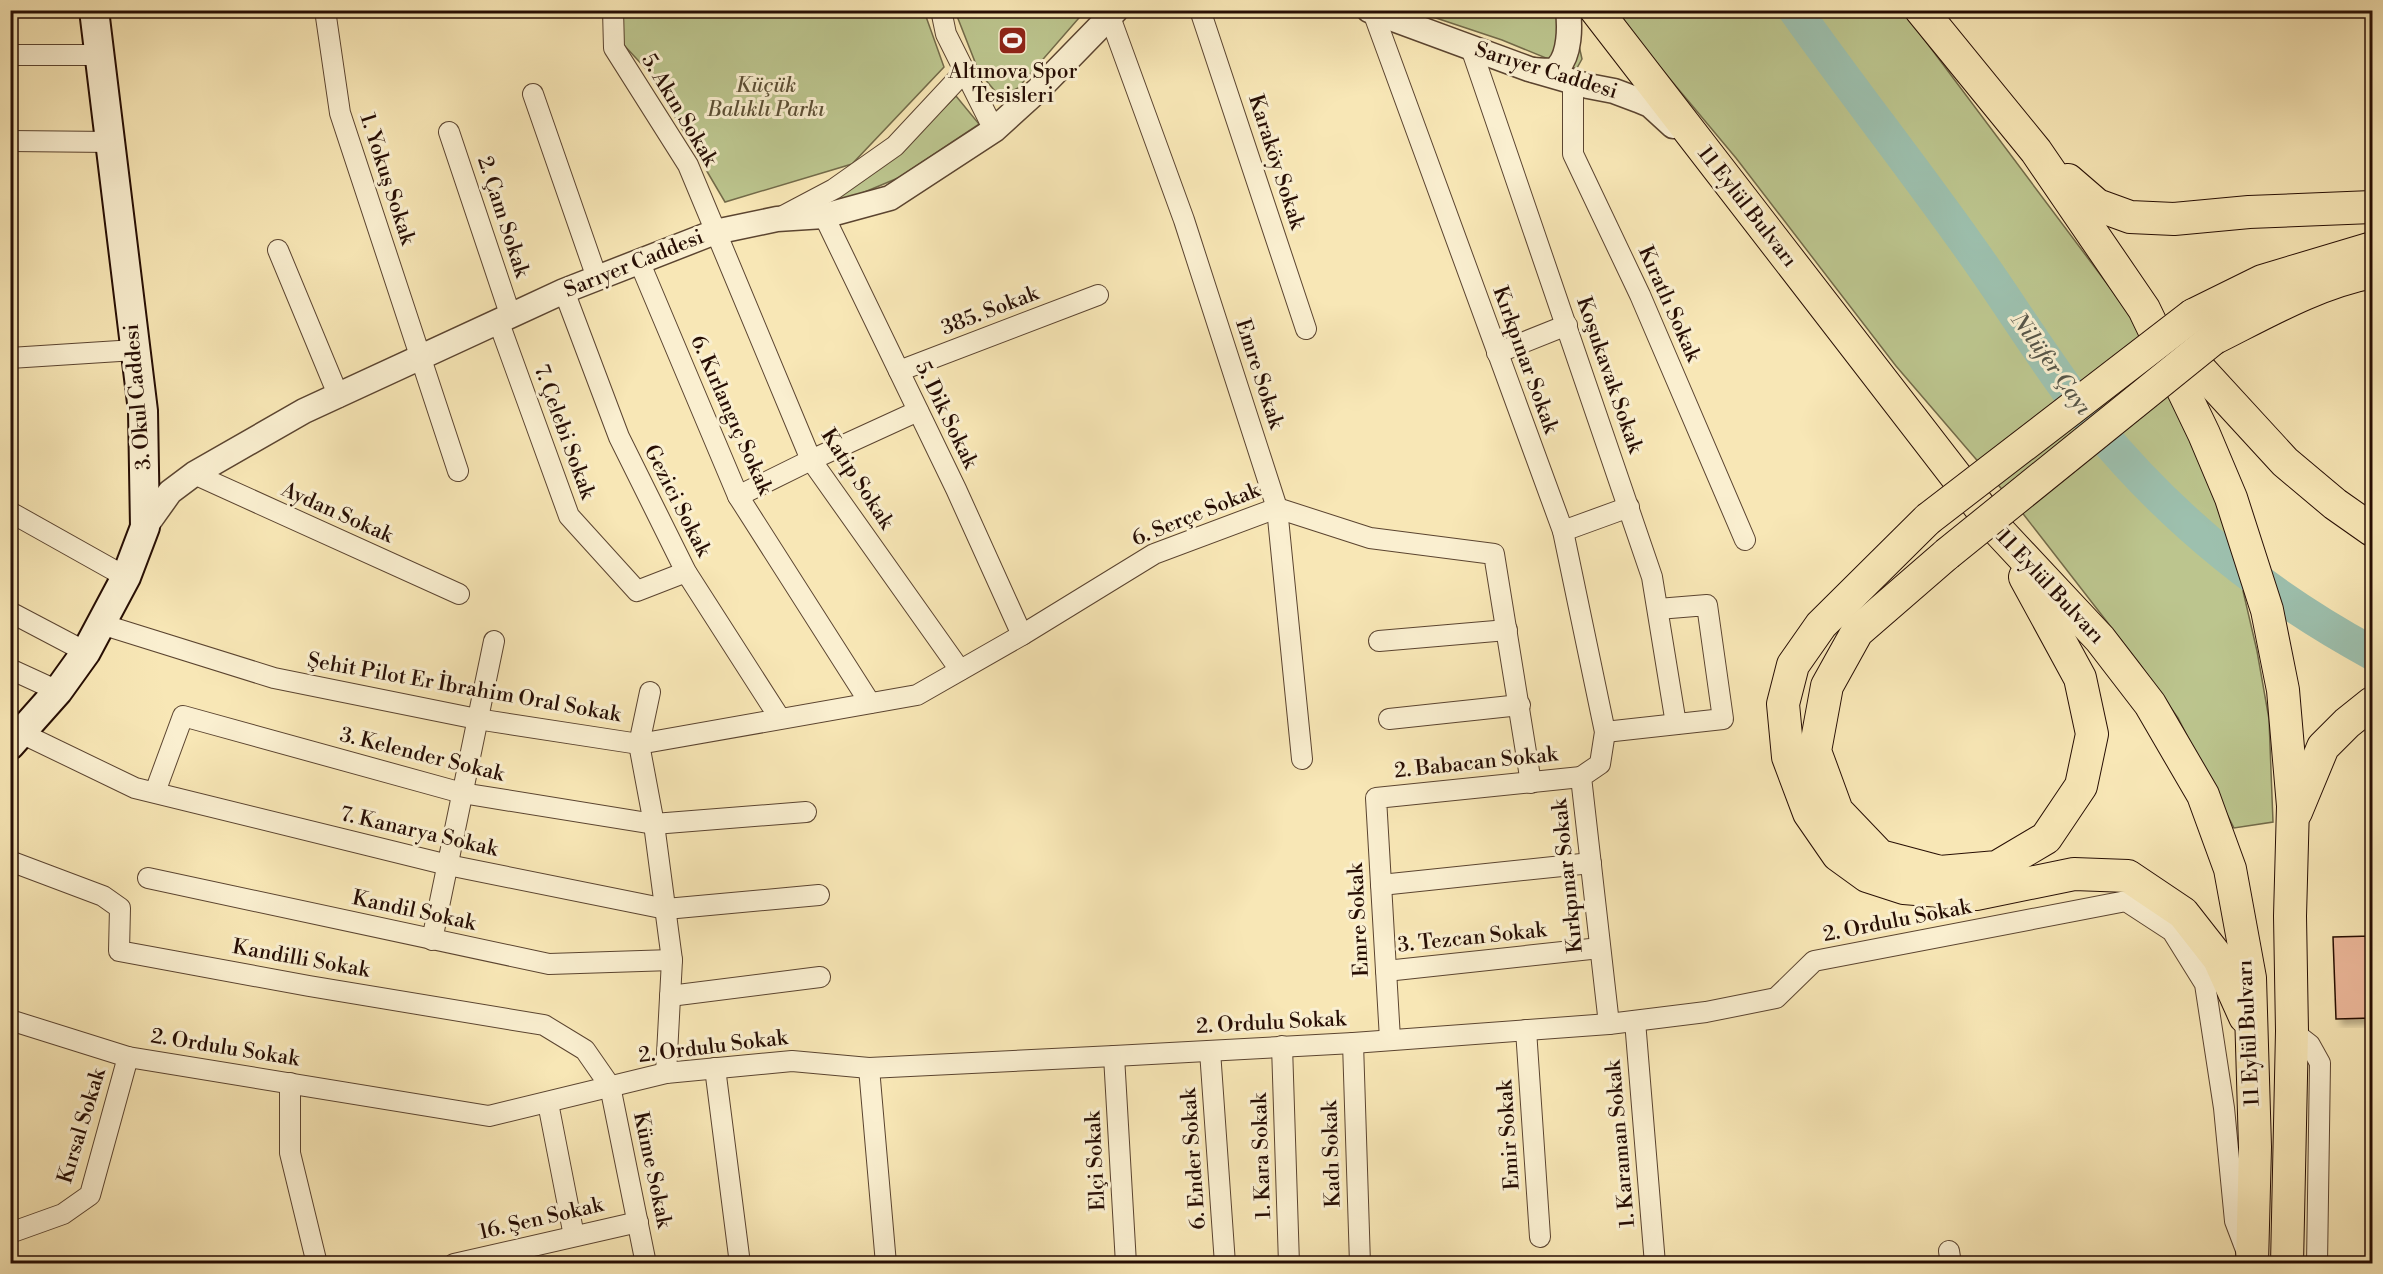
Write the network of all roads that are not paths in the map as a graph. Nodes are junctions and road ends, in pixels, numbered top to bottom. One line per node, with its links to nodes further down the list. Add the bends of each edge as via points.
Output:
1 (94, 10): 13 (main road, 3. Okul Caddesi)
2 (325, 10): 42 (street, 1. Yokuş Sokak, via 340,113)
3 (613, 10): 27 (street, 5. Akın Sokak, via 614,48 688,165)
4 (941, 10): 15 (street, via 946,34)
5 (1200, 10): 38 (street, Karaköy Sokak)
6 (1568, 10): 14 (street, via 1566,50 1558,67)
7 (1596, 10): 23 (main road, 11 Eylül Bulvarı)
8 (1921, 10): 22 (main road, 11 Eylül Bulvarı)
9 (1371, 11): 11 (street, Sarıyer Caddesi); 40 (street, Kırkpınar Sokak)
10 (1113, 14): 18 (street, Sarıyer Caddesi); 51 (street, Emre Sokak)
11 (1471, 48): 14 (street, Sarıyer Caddesi); 37 (street, Koşukavak Sokak)
12 (10, 55): 13 (street)
13 (101, 55): 21 (main road, 3. Okul Caddesi)
14 (1529, 69): 16 (street, Sarıyer Caddesi)
15 (965, 71): 18 (street); 26 (street, via 895,146 834,189)
16 (1573, 82): 23 (street, Sarıyer Caddesi, via 1614,91 1650,105); 57 (street, Kıratlı Sokak, via 1573,154 1640,296)
17 (533, 94): 32 (street)
18 (994, 130): 25 (street, Sarıyer Caddesi, via 890,198)
19 (449, 132): 36 (street, 2. Çam Sokak)
20 (10, 141): 21 (street)
21 (111, 142): 39 (main road, 3. Okul Caddesi)
22 (2036, 151): 24 (main road, via 2097,205 2130,217 2174,219); 35 (main road, 11 Eylül Bulvarı)
23 (1708, 157): 56 (main road, 11 Eylül Bulvarı)
24 (2373, 207)
25 (824, 216): 26 (street, Sarıyer Caddesi); 43 (street, 5. Dik Sokak)
26 (777, 219): 27 (street, Sarıyer Caddesi)
27 (715, 232): 30 (street, Sarıyer Caddesi); 46 (street, Katip Sokak)
28 (2373, 248): 109 (main road, bridge, via 2262,281 2193,315 1928,519 1821,625 1793,665 1783,704 1788,757 1809,813 1838,855 1867,876 1904,888 1977,894 2074,874 2128,876 2182,913 2218,959)
29 (278, 249): 44 (street)
30 (639, 261): 32 (street, Sarıyer Caddesi); 49 (street, 6. Kırlangıç Sokak)
31 (2364, 275): 56 (main road, bridge, via 2292,299 2213,339 1947,554 1857,632 1827,686 1815,751 1837,812 1880,856 1940,872 1997,867 2046,838 2081,786 2092,734 2080,678)
32 (597, 278): 33 (street, Sarıyer Caddesi)
33 (564, 291): 36 (street, Sarıyer Caddesi); 58 (street, Gezici Sokak, via 619,437)
34 (1098, 295): 43 (street, 385. Sokak)
35 (2144, 309): 54 (main road, via 2285,462); 90 (main road, 11 Eylül Bulvarı, via 2204,434 2267,610 2283,690)
36 (505, 320): 42 (street, Sarıyer Caddesi); 58 (street, 7. Çelebi Sokak, via 569,516 638,591)
37 (1567, 326): 40 (street); 50 (street, Koşukavak Sokak)
38 (1306, 329)
39 (135, 350): 41 (street); 53 (main road, 3. Okul Caddesi, via 143,411)
40 (1497, 353): 55 (street, Kırkpınar Sokak)
41 (10, 358)
42 (421, 359): 44 (street, Sarıyer Caddesi); 47 (street, 1. Yokuş Sokak)
43 (899, 371): 45 (street, 5. Dik Sokak)
44 (339, 397): 48 (street, Sarıyer Caddesi, via 304,411)
45 (918, 411): 46 (street); 65 (street, 5. Dik Sokak)
46 (811, 459): 49 (street); 70 (street, Katip Sokak)
47 (458, 471)
48 (194, 474): 53 (street, Sarıyer Caddesi, via 170,492); 60 (street, Aydan Sokak)
49 (738, 496): 73 (street, 6. Kırlangıç Sokak)
50 (1629, 507): 55 (street); 61 (street, Koşukavak Sokak)
51 (1277, 508): 64 (street, 6. Serçe Sokak, via 1370,538 1494,554); 65 (street, 6. Serçe Sokak, via 1154,554); 83 (street, Emre Sokak)
52 (10, 512): 59 (street)
53 (145, 527): 59 (main road, 3. Okul Caddesi)
54 (2373, 530)
55 (1563, 531): 80 (street, Kırkpınar Sokak)
56 (2004, 537): 109 (main road, 11 Eylül Bulvarı, via 2100,639 2150,704 2203,795 2230,869 2250,978)
57 (1745, 540)
58 (686, 572): 76 (street, Gezici Sokak)
59 (126, 577): 63 (main road, 3. Okul Caddesi)
60 (459, 594)
61 (1658, 609): 79 (street, Koşukavak Sokak); 79 (street, via 1707,605 1723,719)
62 (10, 612): 68 (street)
63 (101, 624): 68 (main road, 3. Okul Caddesi); 78 (street, Şehit Pilot Er İbrahim Oral Sokak, via 274,678)
64 (1507, 630): 67 (street); 75 (street, 6. Serçe Sokak)
65 (1022, 635): 70 (street, Şehit Pilot Er İbrahim Oral Sokak)
66 (494, 641): 78 (street)
67 (1379, 641)
68 (86, 652): 71 (main road, 3. Okul Caddesi)
69 (10, 669): 71 (street)
70 (960, 670): 73 (street, Şehit Pilot Er İbrahim Oral Sokak, via 917,695)
71 (58, 691): 81 (main road, 3. Okul Caddesi)
72 (650, 692): 82 (street)
73 (870, 703): 76 (street, Şehit Pilot Er İbrahim Oral Sokak)
74 (2373, 703): 90 (main road, via 2324,747)
75 (1520, 705): 77 (street); 85 (street, 6. Serçe Sokak)
76 (779, 717): 82 (street, Şehit Pilot Er İbrahim Oral Sokak)
77 (1389, 718)
78 (477, 719): 82 (street, Şehit Pilot Er İbrahim Oral Sokak); 87 (street)
79 (1676, 724): 80 (street)
80 (1605, 732): 84 (street, Kırkpınar Sokak, via 1599,764)
81 (16, 739): 86 (street, 7. Kanarya Sokak, via 135,788)
82 (639, 744): 91 (street)
83 (1302, 759)
84 (1581, 777): 85 (street, 2. Babacan Sokak); 93 (street, Kırkpınar Sokak)
85 (1531, 783): 88 (street, 2. Babacan Sokak)
86 (155, 792): 87 (street, 3. Kelender Sokak, via 183,716); 94 (street, 7. Kanarya Sokak)
87 (462, 793): 91 (street, 3. Kelender Sokak); 94 (street)
88 (1376, 798): 96 (street, Emre Sokak)
89 (806, 812): 91 (street, 3. Kelender Sokak)
90 (2293, 819): 110 (main road, 11 Eylül Bulvarı)
91 (654, 824): 98 (street)
92 (10, 861): 121 (street, Kandilli Sokak, via 103,897 120,908 119,951 544,1024 585,1050)
93 (1591, 863): 96 (street); 100 (street, Kırkpınar Sokak)
94 (448, 865): 98 (street, 7. Kanarya Sokak); 99 (street)
95 (148, 878): 99 (street, Kandil Sokak)
96 (1381, 885): 102 (street, Emre Sokak)
97 (819, 895): 98 (street, 7. Kanarya Sokak)
98 (666, 909): 101 (street)
99 (432, 940): 101 (street, Kandil Sokak, via 549,964)
100 (1600, 948): 102 (street, 3. Tezcan Sokak); 107 (street, Kırkpınar Sokak)
101 (672, 960): 104 (street)
102 (1386, 971): 111 (street, Emre Sokak)
103 (820, 977): 104 (street)
104 (670, 996): 119 (street)
105 (10, 1020): 116 (street, 2. Ordulu Sokak)
106 (1635, 1021): 107 (street, 2. Ordulu Sokak); 136 (street, 1. Karaman Sokak); 137 (street, 2. Ordulu Sokak, via 1776,998 1814,961 2126,901 2172,930 2205,984 2224,1108 2235,1221)
107 (1609, 1024): 108 (street, 2. Ordulu Sokak)
108 (1526, 1030): 111 (street, 2. Ordulu Sokak); 126 (street, Emir Sokak)
109 (2252, 1031): 137 (main road, 11 Eylül Bulvarı)
110 (2292, 1031): 138 (main road, 11 Eylül Bulvarı); 139 (street, via 2310,1046 2320,1063)
111 (1390, 1039): 112 (street, 2. Ordulu Sokak)
112 (1353, 1043): 113 (street, 2. Ordulu Sokak); 135 (street, Kadı Sokak)
113 (1282, 1046): 114 (street, 2. Ordulu Sokak); 134 (street, 1. Kara Sokak)
114 (1210, 1051): 115 (street, 2. Ordulu Sokak); 133 (street, 6. Ender Sokak)
115 (1114, 1056): 118 (street, 2. Ordulu Sokak); 132 (street, Elçi Sokak)
116 (128, 1057): 120 (street, 2. Ordulu Sokak); 124 (street, Kırsal Sokak, via 90,1195 63,1214)
117 (715, 1068): 118 (street, 2. Ordulu Sokak, via 792,1060); 119 (street, 2. Ordulu Sokak); 130 (street)
118 (869, 1068): 131 (street)
119 (666, 1073): 121 (street, 2. Ordulu Sokak)
120 (290, 1083): 122 (street, 2. Ordulu Sokak, via 489,1116); 127 (street, via 290,1153)
121 (610, 1086): 122 (street, 2. Ordulu Sokak); 123 (street, Küme Sokak)
122 (548, 1103): 125 (street)
123 (638, 1222): 125 (street, 16. Şen Sokak); 129 (street, Küme Sokak)
124 (10, 1233)
125 (574, 1236): 128 (street, 16. Şen Sokak)
126 (1540, 1237)
127 (317, 1263)
128 (454, 1263)
129 (646, 1263)
130 (740, 1263)
131 (886, 1263)
132 (1126, 1263)
133 (1225, 1263)
134 (1289, 1263)
135 (1360, 1263)
136 (1655, 1263)
137 (2252, 1263)
138 (2288, 1263)
139 (2317, 1263)

